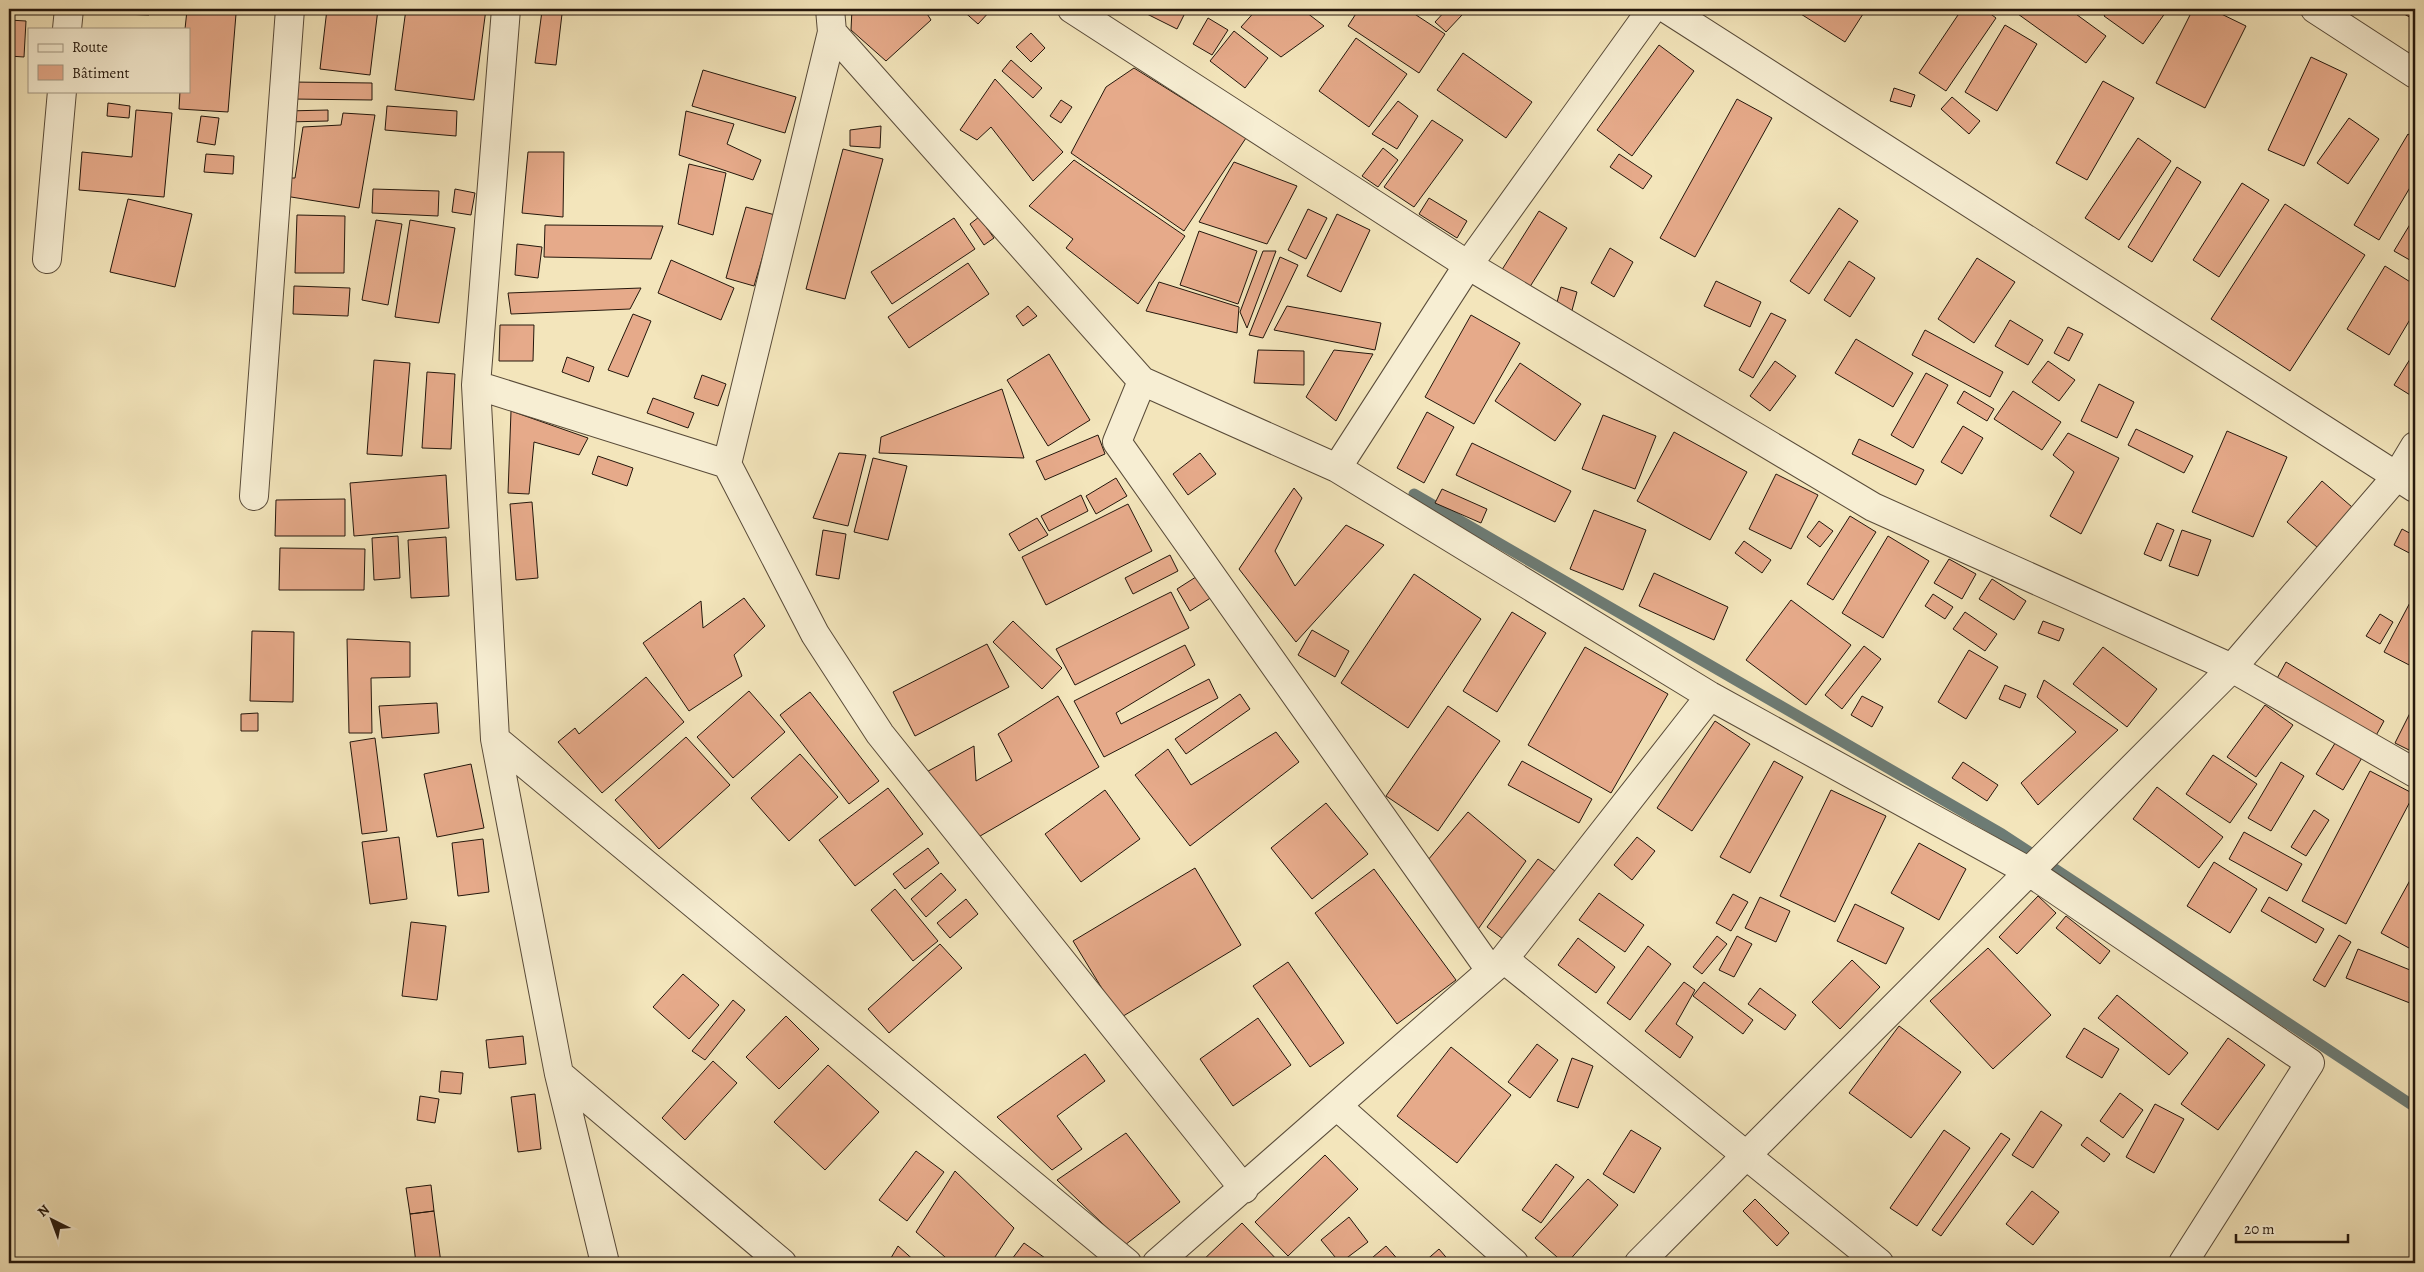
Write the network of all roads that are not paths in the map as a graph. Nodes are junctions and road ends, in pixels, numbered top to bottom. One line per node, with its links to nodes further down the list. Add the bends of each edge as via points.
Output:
1 (69, 9): 10 (street)
2 (290, 9): 21 (street)
3 (506, 9): 16 (street)
4 (1072, 9): 14 (street)
5 (1652, 9): 14 (street)
6 (1667, 9): 8 (street)
7 (2314, 9): 11 (street)
8 (1696, 16): 20 (street)
9 (831, 21): 15 (street); 18 (street)
10 (68, 28)
11 (2415, 74)
12 (62, 92): 13 (street)
13 (47, 259)
14 (1468, 266): 19 (street); 22 (street, via 1873,507)
15 (1142, 381): 19 (street); 27 (street, via 1117,442)
16 (476, 385): 18 (street); 24 (street)
17 (2415, 446): 20 (street)
18 (727, 464): 31 (street, via 815,634 880,734)
19 (1337, 468): 23 (street)
20 (2406, 482): 22 (street)
21 (254, 496)
22 (2232, 668): 25 (street); 26 (street)
23 (1710, 696): 26 (street); 27 (street)
24 (495, 739): 28 (street); 34 (street)
25 (2415, 773)
26 (2028, 871): 30 (street); 39 (street, via 2310,1063)
27 (1497, 965): 29 (street); 30 (street)
28 (559, 1074): 32 (street); 33 (street)
29 (1337, 1106): 31 (street); 36 (street)
30 (1745, 1155): 37 (street); 38 (street)
31 (1244, 1188): 35 (street)
32 (605, 1263)
33 (782, 1263)
34 (1127, 1263)
35 (1156, 1263)
36 (1514, 1263)
37 (1639, 1263)
38 (1879, 1263)
39 (2183, 1263)

